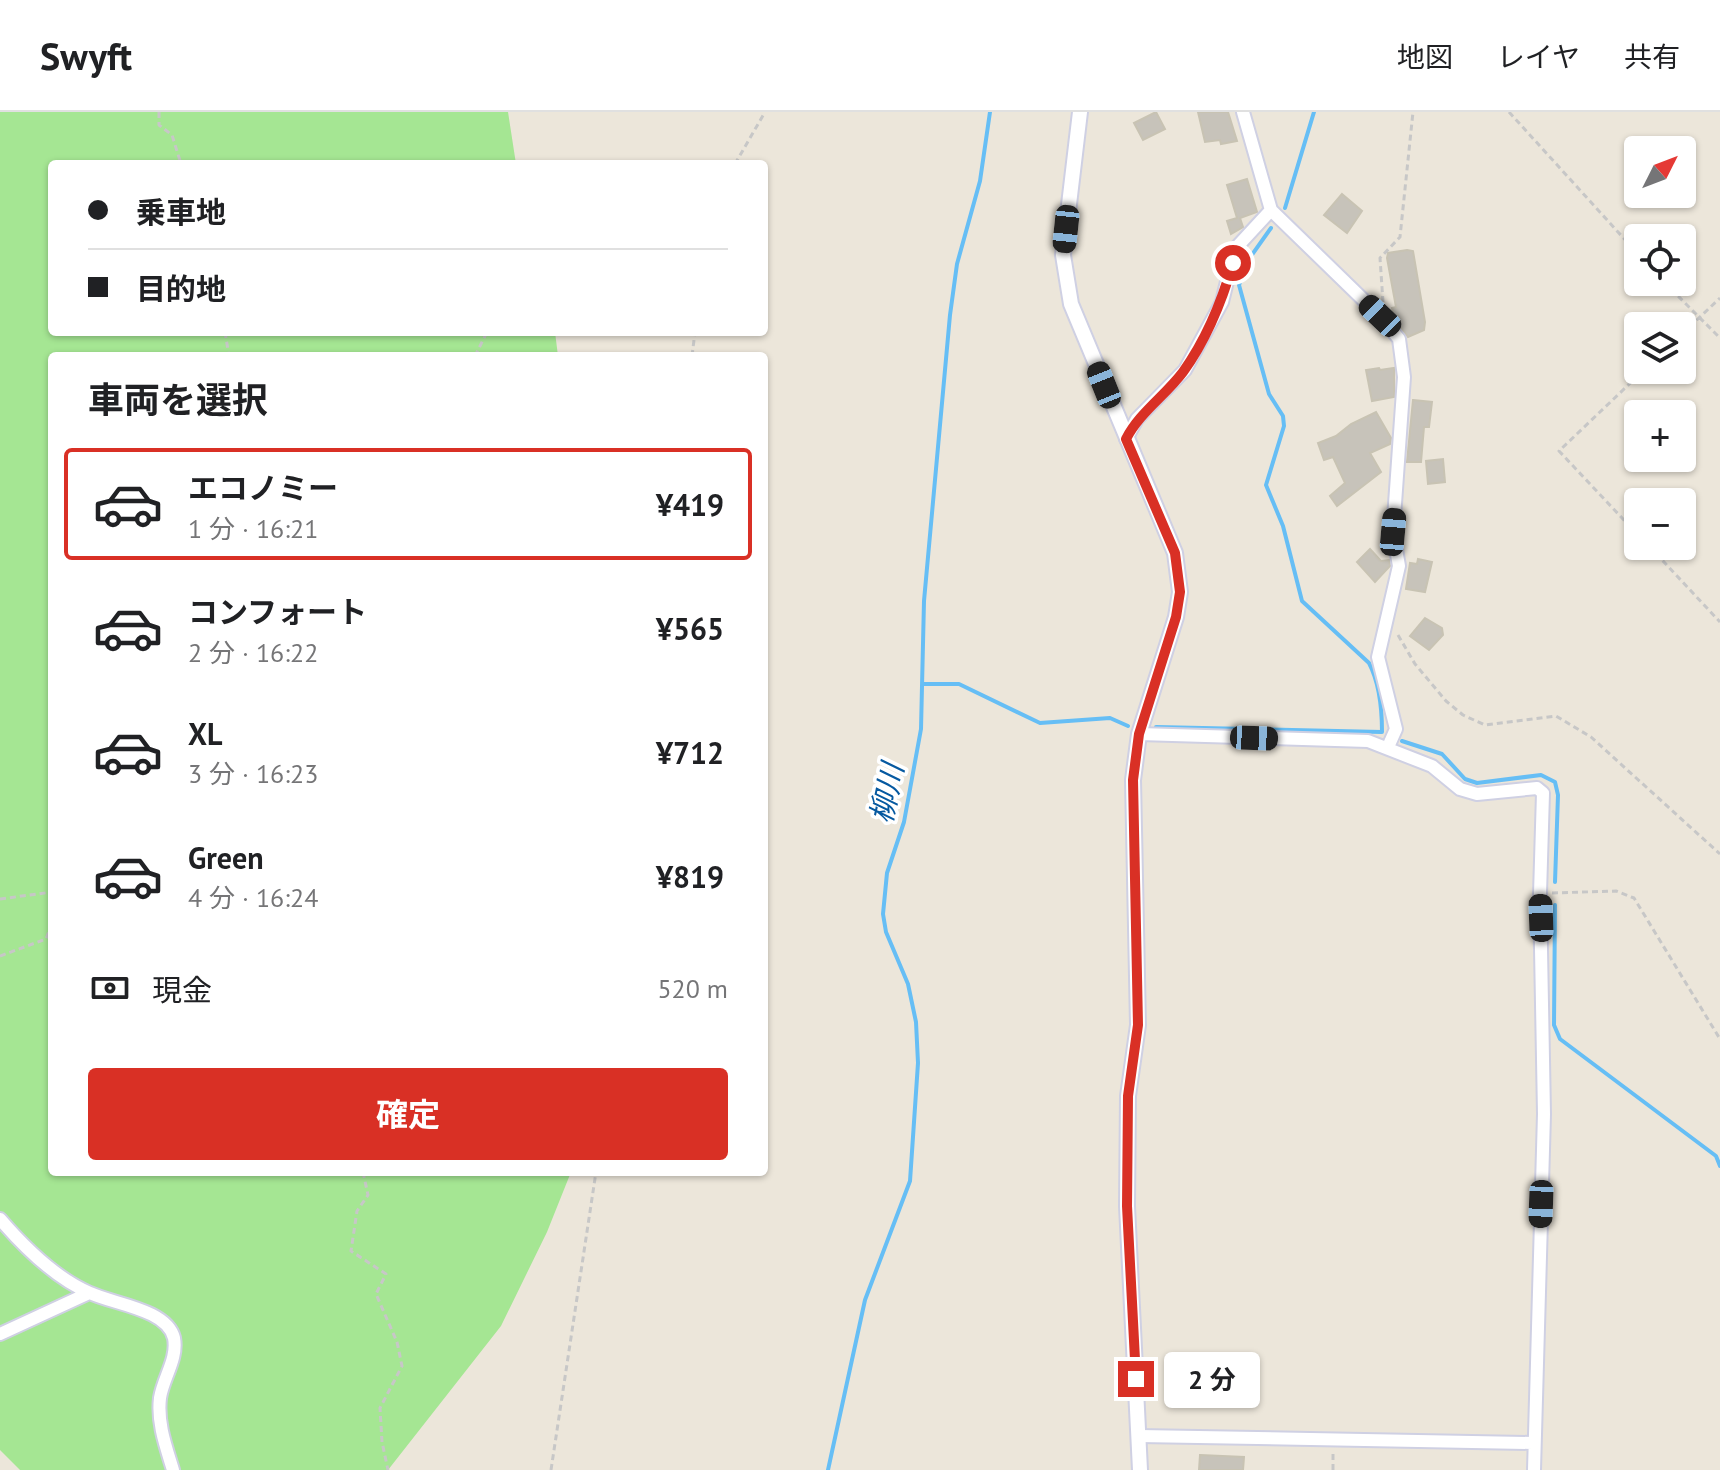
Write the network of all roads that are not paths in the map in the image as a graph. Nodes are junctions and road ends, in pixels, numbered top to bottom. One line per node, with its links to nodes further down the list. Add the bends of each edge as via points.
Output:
1 (1080, 112): 4 (street, via 1063,255 1071,304)
2 (1243, 112): 3 (street)
3 (1271, 210): 4 (street, via 1235,249 1222,302 1185,370 1137,419); 6 (street, via 1399,339 1404,377 1393,532 1399,566 1378,657 1396,729)
4 (1126, 439): 5 (street, via 1175,553 1180,592)
5 (1139, 734): 6 (street, via 1368,741); 10 (street, via 1133,780 1138,1025 1128,1096 1127,1206)
6 (1388, 747): 11 (street, via 1432,766 1460,789 1477,794 1537,788 1543,793 1544,1114)
7 (0, 1219): 8 (street, via 46,1264)
8 (89, 1293): 9 (street); 12 (street, via 147,1312 173,1335 175,1351 160,1398 161,1428)
9 (0, 1334)
10 (1139, 1436): 11 (street); 13 (street)
11 (1532, 1443): 14 (street)
12 (173, 1470)
13 (1140, 1470)
14 (1534, 1470)

